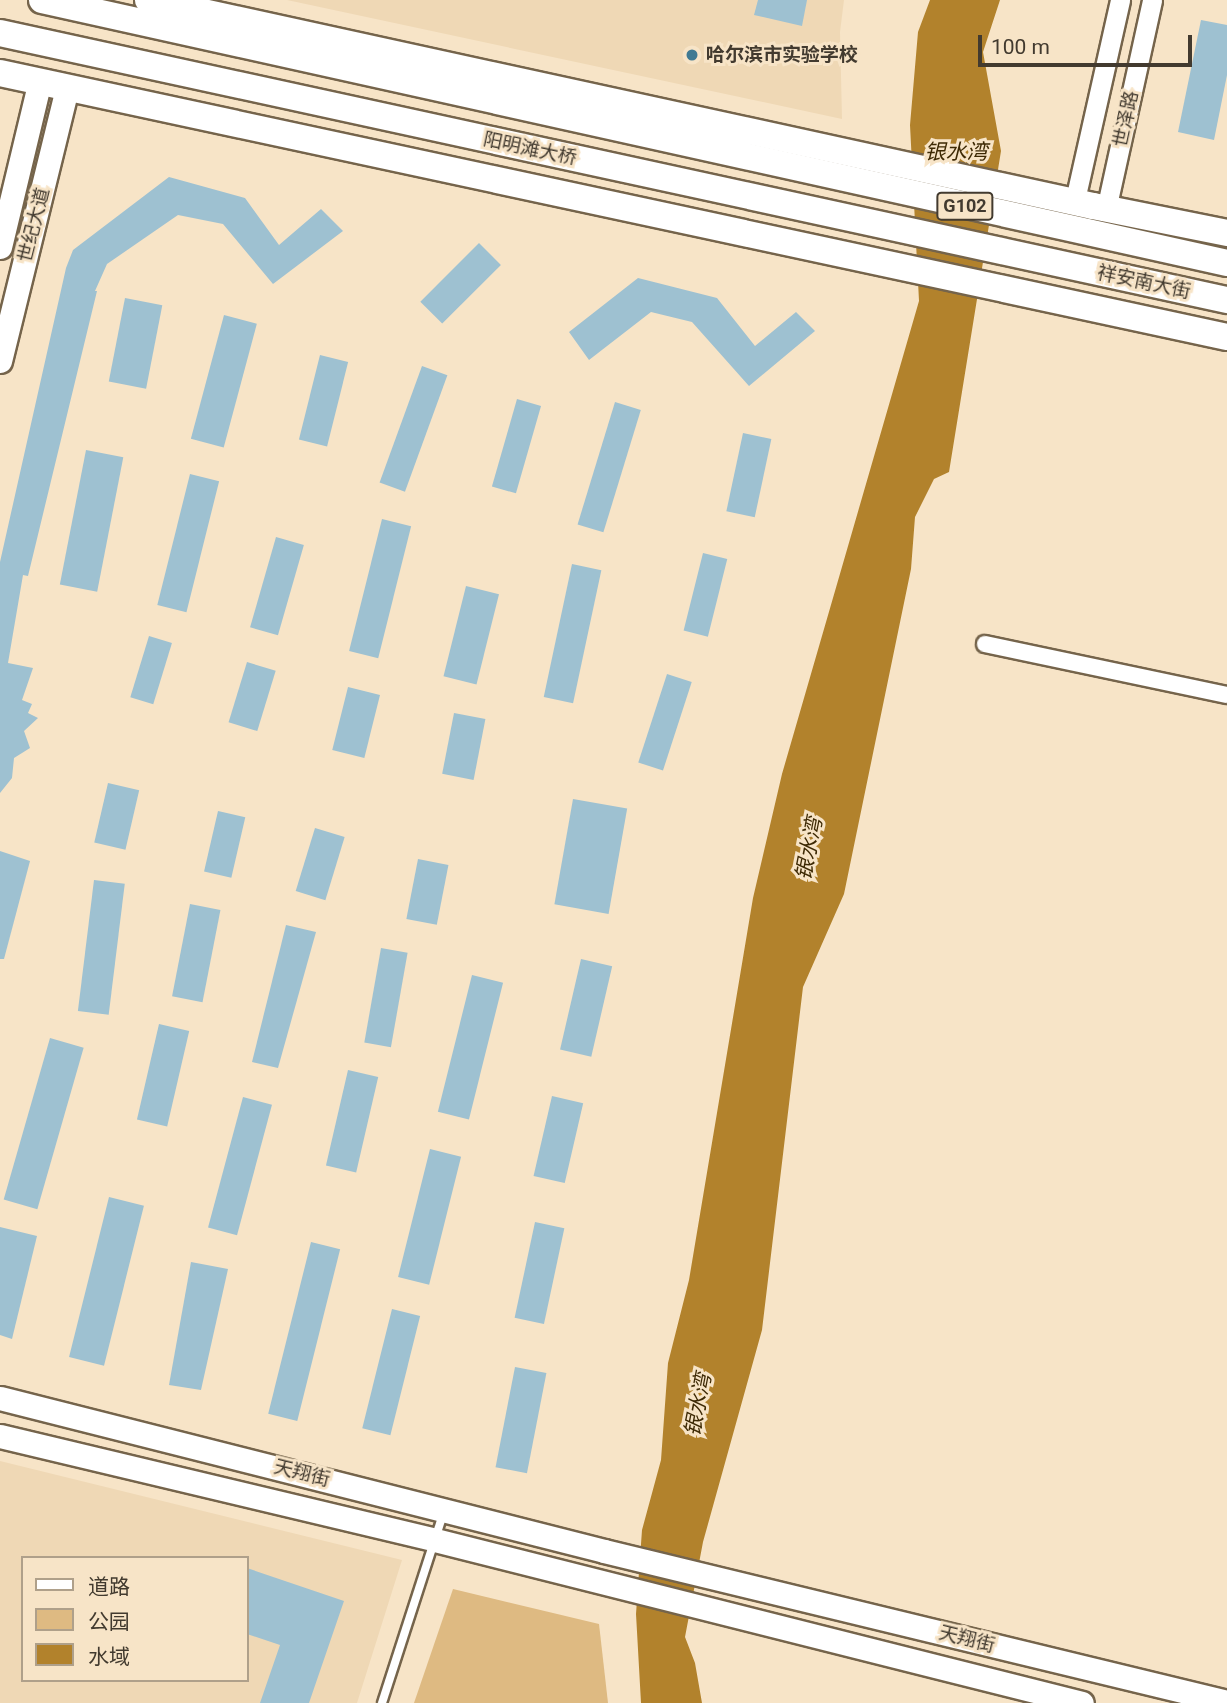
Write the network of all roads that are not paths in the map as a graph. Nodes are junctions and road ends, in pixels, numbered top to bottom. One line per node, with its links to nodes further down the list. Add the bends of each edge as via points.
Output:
1 (41, 0): 15 (highway, 阳明滩大桥 / G102)
2 (148, 0): 10 (highway)
3 (191, 0): 10 (highway)
4 (1120, 0): 12 (street, 世泽路)
5 (1152, 0): 13 (street, 世泽路)
6 (0, 33): 19 (highway, 阳明滩大桥 / G102)
7 (0, 73): 8 (highway)
8 (40, 82): 9 (highway); 17 (main road, 世纪大道)
9 (67, 88): 21 (highway); 22 (main road, 世纪大道)
10 (872, 152): 11 (highway)
11 (1015, 182): 12 (highway); 16 (highway)
12 (1077, 191): 13 (highway)
13 (1109, 196): 14 (highway)
14 (1227, 223)
15 (1070, 229): 18 (highway, 祥安南大街 / G102)
16 (1227, 233)
17 (0, 247)
18 (1227, 263)
19 (1061, 264): 20 (highway, 祥安南大街 / G102)
20 (1227, 300)
21 (1227, 337)
22 (0, 361)
23 (985, 643): 24 (street)
24 (1227, 695)
25 (0, 1398): 27 (main road, 天翔街)
26 (0, 1436): 28 (main road, 天翔街)
27 (445, 1508): 28 (lane); 29 (main road, 天翔街)
28 (435, 1540): 30 (lane); 31 (main road, 天翔街)
29 (1227, 1702)
30 (382, 1703)
31 (1082, 1703)

